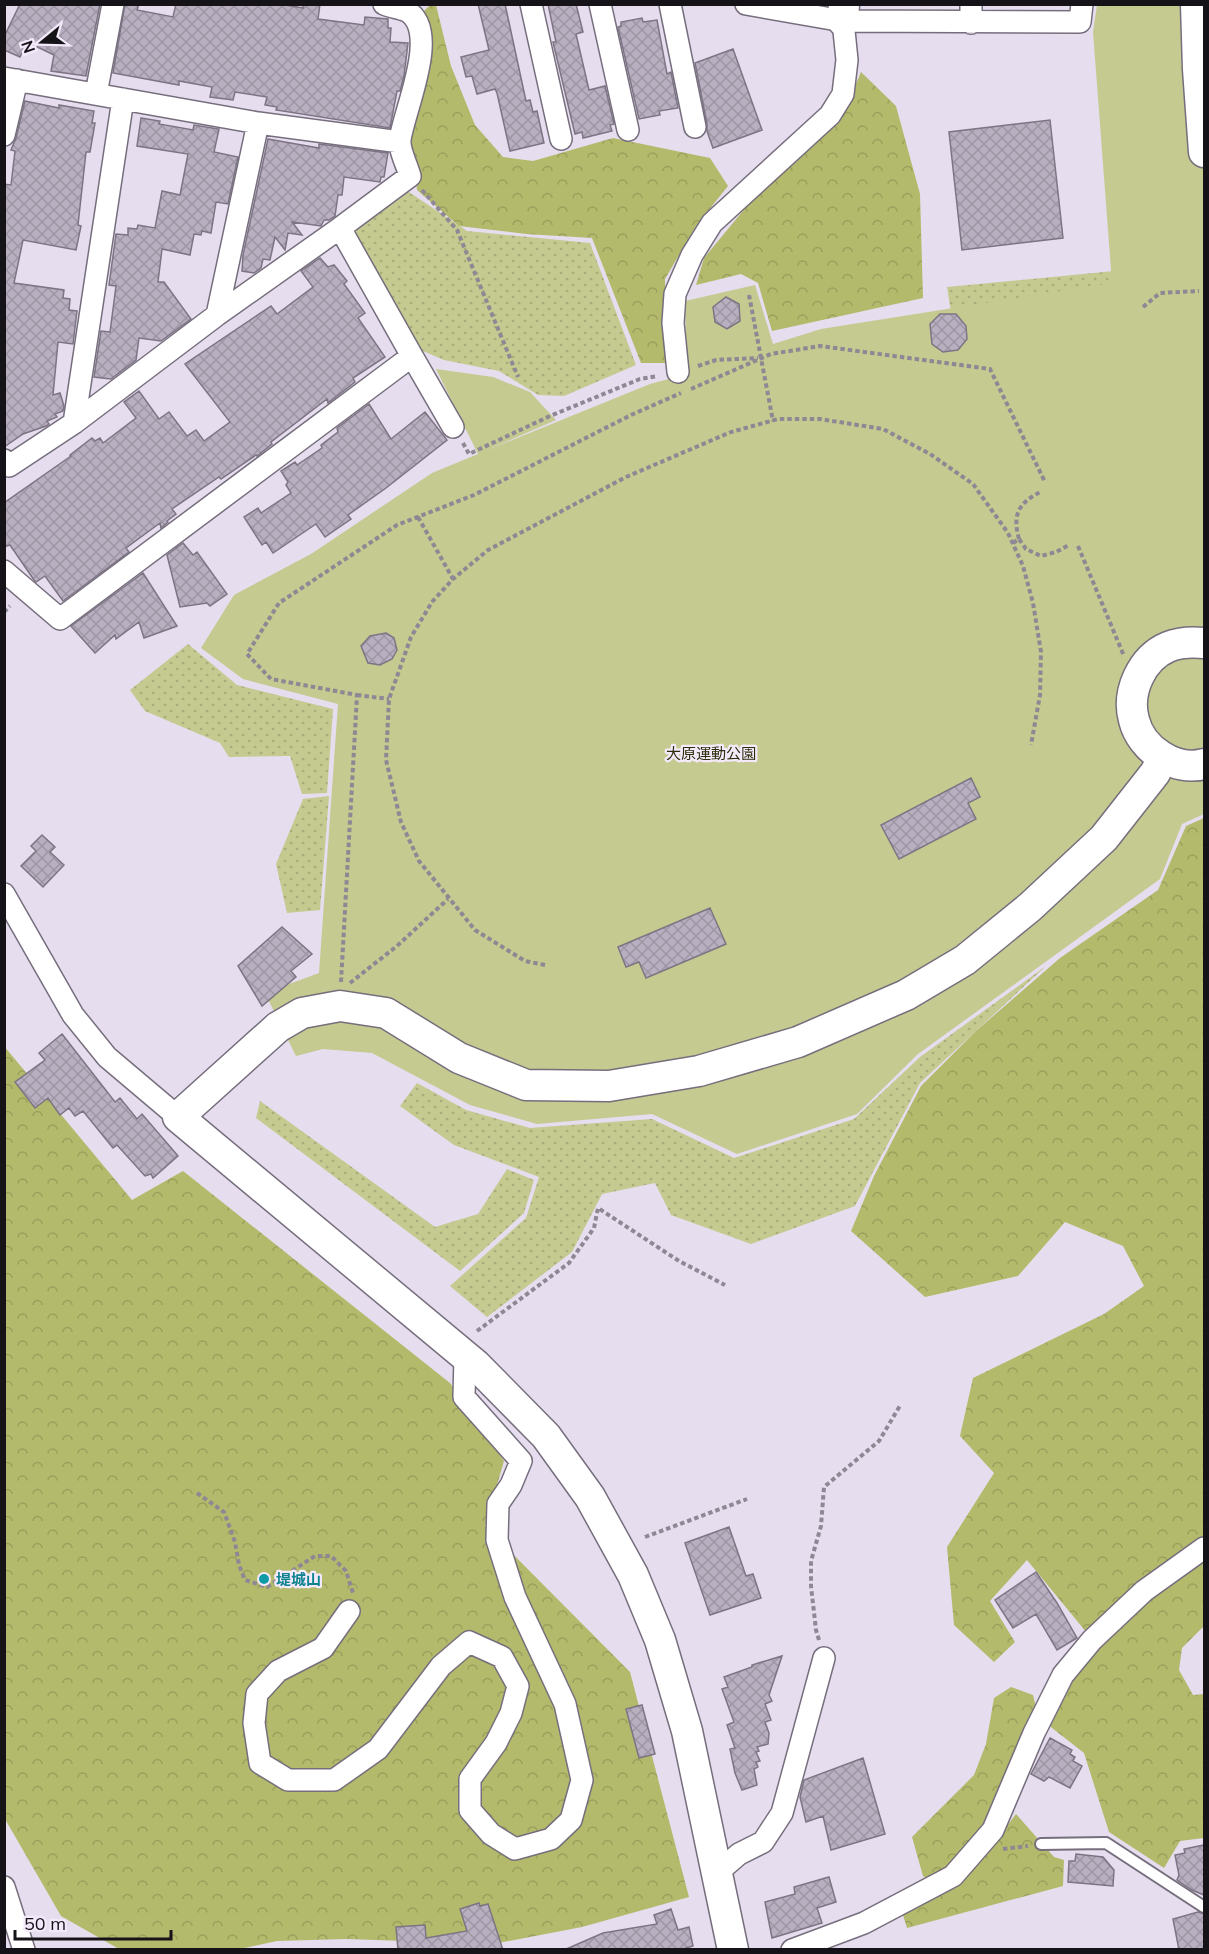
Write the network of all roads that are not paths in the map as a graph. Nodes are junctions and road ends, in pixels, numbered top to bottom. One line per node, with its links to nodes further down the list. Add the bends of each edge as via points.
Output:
1 (113, 4): 12 (street)
2 (384, 4): 19 (street, via 408,11 418,23 421,38 421,60)
3 (531, 4): 18 (street)
4 (600, 4): 16 (street)
5 (670, 4): 15 (street)
6 (747, 4): 9 (street)
7 (1082, 4): 10 (street, via 1080,22)
8 (1196, 4): 20 (street)
9 (843, 13): 10 (street); 24 (street, via 847,60 843,94 830,115 712,223 692,255 675,294)
10 (971, 14)
11 (11, 79): 12 (street); 17 (street)
12 (96, 94): 13 (street)
13 (123, 99): 14 (street); 25 (street)
14 (258, 123): 19 (street); 22 (street)
15 (695, 127)
16 (628, 130)
17 (4, 135)
18 (561, 138)
19 (400, 142): 21 (street, via 410,176)
20 (1204, 152)
21 (340, 228): 22 (street); 23 (street)
22 (217, 315): 25 (street)
23 (412, 356): 26 (street); 28 (street, via 60,619)
24 (678, 372)
25 (74, 423): 27 (street, via 9,466)
26 (453, 427)
27 (4, 460)
28 (4, 571)
29 (1204, 643): 30 (street, via 1168,647 1150,660 1137,677 1132,698 1133,720 1143,739)
30 (1163, 758): 31 (street, via 1177,764); 33 (street, via 1104,838 965,960 906,994 798,1042 699,1071 609,1086 526,1085 459,1058 386,1013 340,1006 302,1014 278,1027)
31 (1204, 764)
32 (4, 894): 33 (street, via 72,1014 107,1057)
33 (178, 1117): 34 (street)
34 (471, 1343): 36 (street, via 464,1396 521,1461 498,1504 497,1540 515,1596 565,1704 582,1780 572,1820 551,1839 515,1849 491,1834 470,1810 470,1779 496,1743 511,1713 518,1686 502,1657 469,1642 441,1666 378,1749 334,1780 288,1780 260,1763 254,1724 256,1694 278,1671 323,1648); 39 (street, via 590,1497 633,1575 660,1641 687,1731)
35 (1204, 1548): 44 (street, via 1144,1591 1092,1640 1063,1675 993,1830 953,1876 864,1923)
36 (349, 1611)
37 (824, 1658): 39 (street, via 782,1813 763,1842 739,1854)
38 (1041, 1844): 41 (lane, via 1106,1843)
39 (717, 1874): 43 (street)
40 (4, 1887): 42 (street)
41 (1204, 1907)
42 (24, 1950)
43 (733, 1950)
44 (792, 1950)

